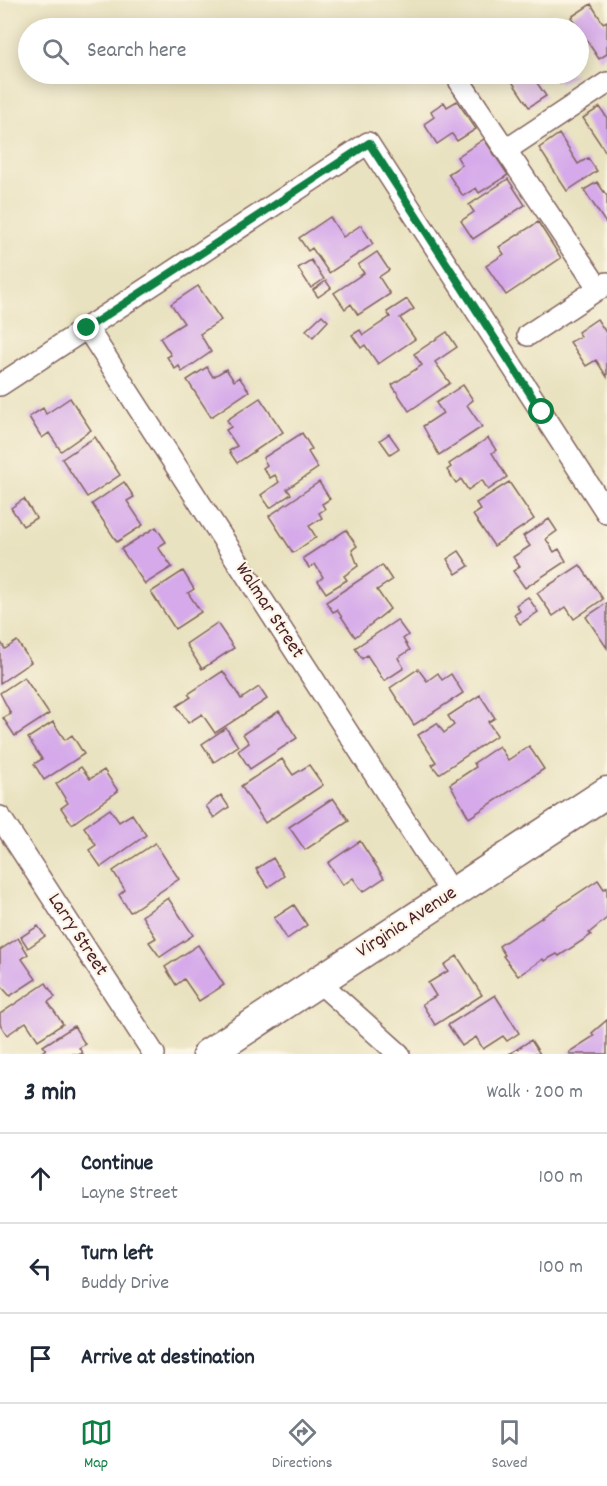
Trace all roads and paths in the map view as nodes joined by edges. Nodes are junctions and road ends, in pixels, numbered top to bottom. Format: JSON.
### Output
{"nodes":[{"id":1,"x":607,"y":83,"type":"edge"},
{"id":2,"x":461,"y":84,"type":"edge"},
{"id":3,"x":506,"y":150,"type":"junction"},
{"id":4,"x":603,"y":286,"type":"edge"},
{"id":5,"x":87,"y":328,"type":"junction"},
{"id":6,"x":528,"y":335,"type":"dead end"},
{"id":7,"x":0,"y":385,"type":"edge"},
{"id":8,"x":607,"y":513,"type":"edge"},
{"id":9,"x":607,"y":792,"type":"edge"},
{"id":10,"x":0,"y":817,"type":"edge"},
{"id":11,"x":452,"y":894,"type":"junction"},
{"id":12,"x":318,"y":981,"type":"junction"},
{"id":13,"x":154,"y":1054,"type":"edge"},
{"id":14,"x":208,"y":1054,"type":"edge"},
{"id":15,"x":399,"y":1054,"type":"edge"}],
"edges":[{"from":1,"to":3,"type":"street"},
{"from":2,"to":3,"type":"street"},
{"from":3,"to":4,"type":"street"},
{"from":4,"to":6,"type":"street"},
{"from":5,"to":7,"type":"street"},
{"from":5,"to":8,"type":"street"},
{"from":5,"to":11,"type":"street","name":"Walmar Street"},
{"from":9,"to":11,"type":"street","name":"Virginia Avenue"},
{"from":10,"to":13,"type":"street","name":"Larry Street"},
{"from":11,"to":12,"type":"street","name":"Virginia Avenue"},
{"from":12,"to":14,"type":"street","name":"Virginia Avenue"},
{"from":12,"to":15,"type":"street"}]}
